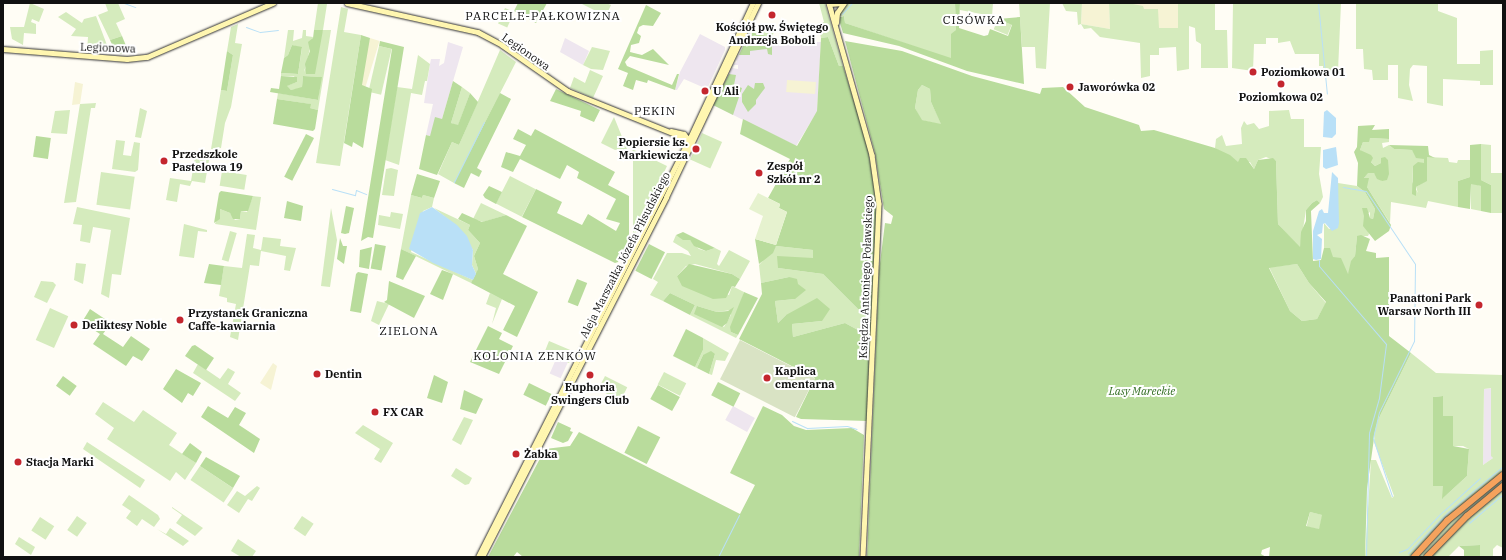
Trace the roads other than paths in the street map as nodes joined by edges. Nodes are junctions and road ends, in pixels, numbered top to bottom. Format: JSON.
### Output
{"nodes":[{"id":1,"x":273,"y":3,"type":"edge"},
{"id":2,"x":347,"y":3,"type":"edge"},
{"id":3,"x":753,"y":3,"type":"edge"},
{"id":4,"x":758,"y":3,"type":"edge"},
{"id":5,"x":829,"y":3,"type":"edge"},
{"id":6,"x":843,"y":3,"type":"edge"},
{"id":7,"x":836,"y":29,"type":"junction"},
{"id":8,"x":4,"y":49,"type":"edge"},
{"id":9,"x":691,"y":141,"type":"junction"},
{"id":10,"x":1503,"y":475,"type":"edge"},
{"id":11,"x":1502,"y":487,"type":"edge"},
{"id":12,"x":478,"y":557,"type":"edge"},
{"id":13,"x":482,"y":557,"type":"edge"},
{"id":14,"x":863,"y":557,"type":"edge"},
{"id":15,"x":1414,"y":557,"type":"edge"},
{"id":16,"x":1427,"y":557,"type":"edge"}],
"edges":[{"from":1,"to":8,"type":"main road","name":"Legionowa"},
{"from":2,"to":9,"type":"main road","name":"Legionowa"},
{"from":3,"to":9,"type":"main road","name":"Aleja Marszałka Józefa Piłsudskiego"},
{"from":4,"to":9,"type":"main road","name":"Aleja Marszałka Józefa Piłsudskiego"},
{"from":5,"to":6,"type":"main road"},
{"from":5,"to":7,"type":"main road","name":"Księdza Antoniego Poławskiego"},
{"from":6,"to":7,"type":"main road"},
{"from":7,"to":14,"type":"main road","name":"Księdza Antoniego Poławskiego"},
{"from":9,"to":12,"type":"main road","name":"Aleja Marszałka Józefa Piłsudskiego"},
{"from":9,"to":13,"type":"main road","name":"Aleja Marszałka Józefa Piłsudskiego"},
{"from":10,"to":15,"type":"highway"},
{"from":11,"to":16,"type":"highway"}]}
